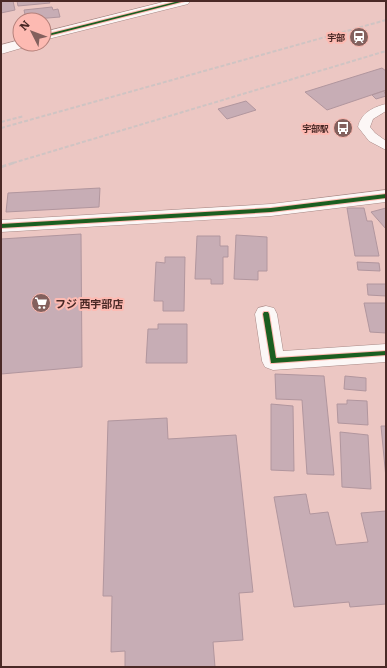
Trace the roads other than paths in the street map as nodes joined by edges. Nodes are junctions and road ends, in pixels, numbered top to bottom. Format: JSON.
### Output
{"nodes":[{"id":1,"x":183,"y":1,"type":"edge"},
{"id":2,"x":52,"y":34,"type":"edge"},
{"id":3,"x":12,"y":47,"type":"edge"},
{"id":4,"x":1,"y":50,"type":"edge"},
{"id":5,"x":386,"y":108,"type":"edge"},
{"id":6,"x":386,"y":114,"type":"edge"},
{"id":7,"x":386,"y":146,"type":"edge"},
{"id":8,"x":386,"y":196,"type":"edge"},
{"id":9,"x":1,"y":226,"type":"edge"},
{"id":10,"x":266,"y":314,"type":"dead end"},
{"id":11,"x":386,"y":353,"type":"edge"}],
"edges":[{"from":1,"to":2,"type":"street"},
{"from":3,"to":4,"type":"street"},
{"from":5,"to":6,"type":"lane"},
{"from":5,"to":7,"type":"lane"},
{"from":8,"to":9,"type":"street"},
{"from":10,"to":11,"type":"street"}]}
